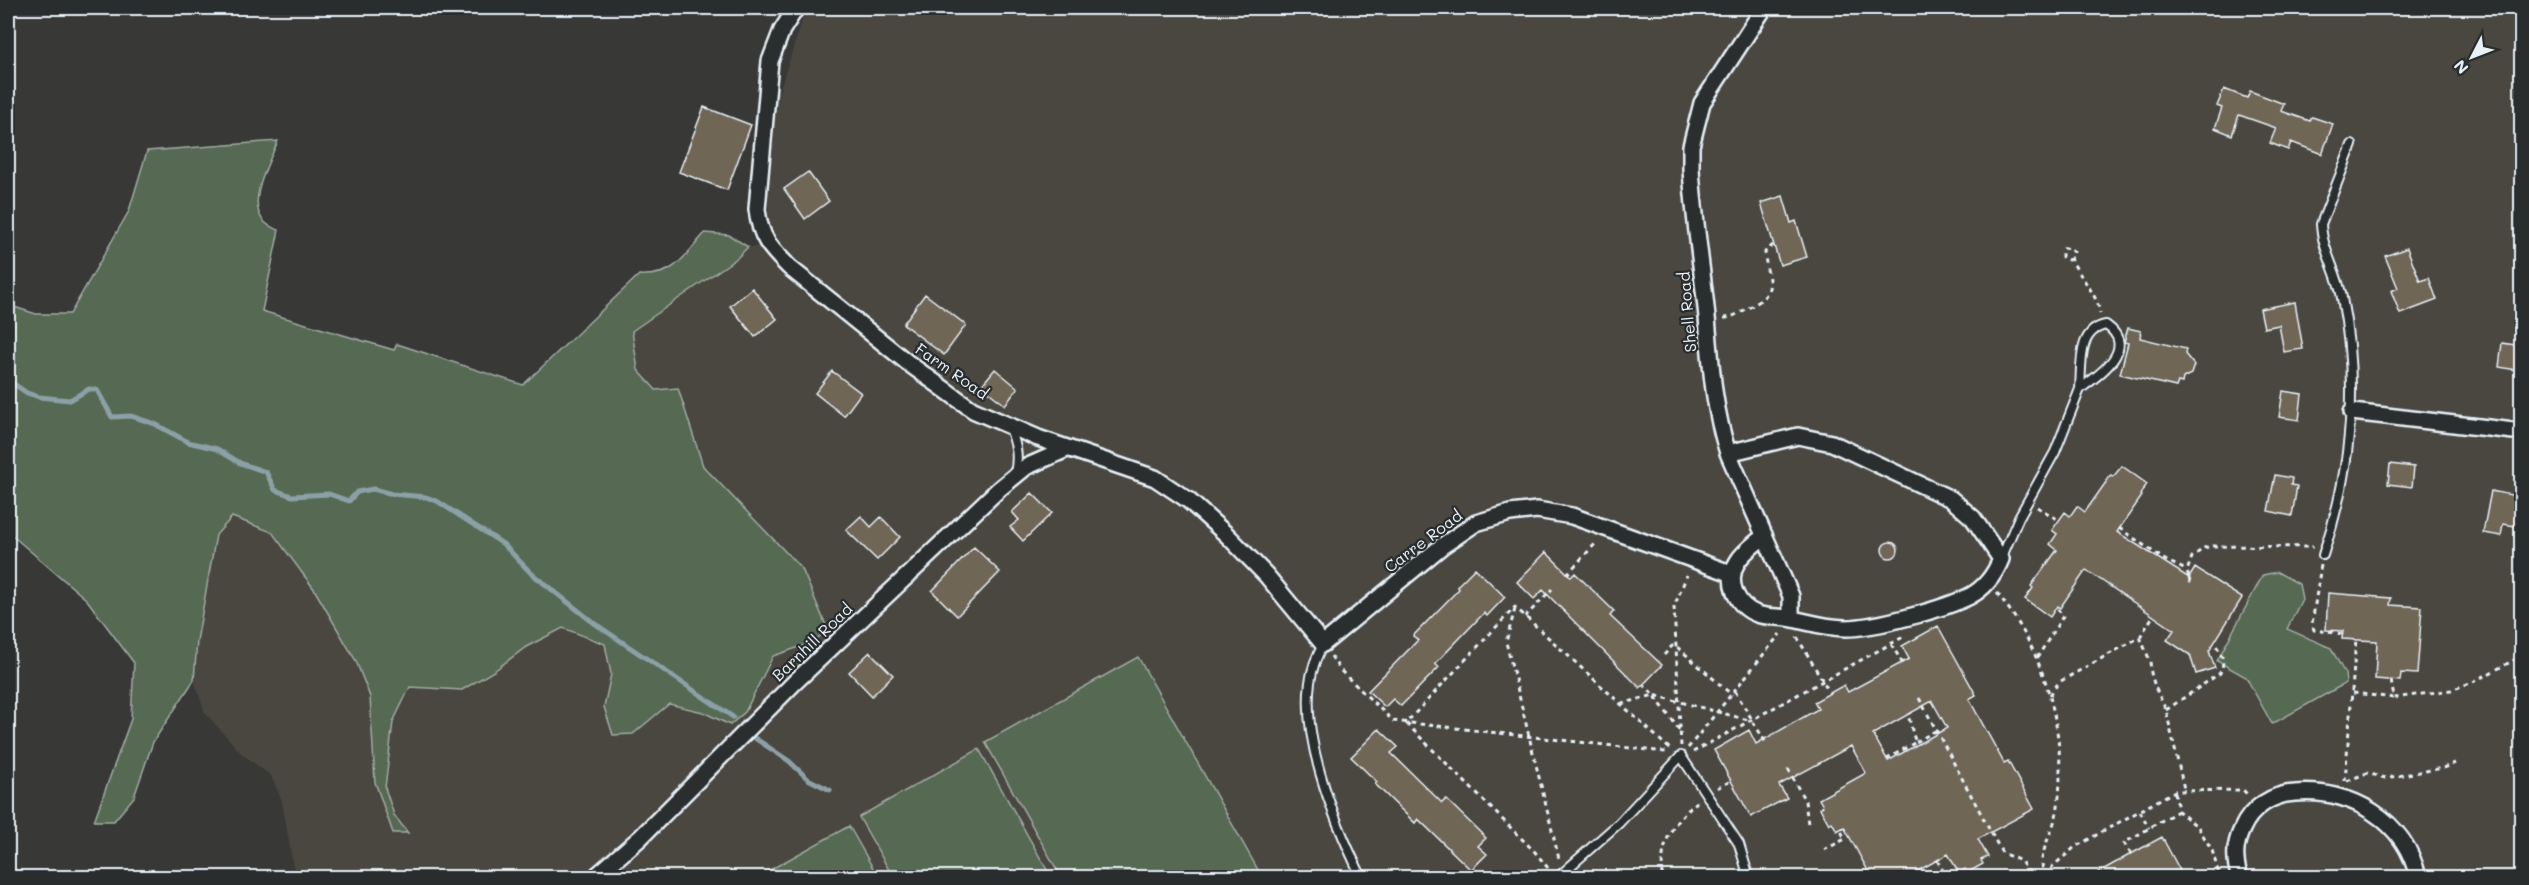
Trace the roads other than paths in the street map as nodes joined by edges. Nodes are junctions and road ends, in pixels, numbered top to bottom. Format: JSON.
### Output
{"nodes":[{"id":1,"x":796,"y":8,"type":"edge"},
{"id":2,"x":1764,"y":8,"type":"edge"},
{"id":3,"x":2352,"y":146,"type":"dead end"},
{"id":4,"x":2080,"y":389,"type":"junction"},
{"id":5,"x":2352,"y":412,"type":"junction"},
{"id":6,"x":1010,"y":428,"type":"junction"},
{"id":7,"x":2522,"y":432,"type":"edge"},
{"id":8,"x":1067,"y":449,"type":"junction"},
{"id":9,"x":1728,"y":453,"type":"junction"},
{"id":10,"x":1014,"y":476,"type":"junction"},
{"id":11,"x":1764,"y":536,"type":"junction"},
{"id":12,"x":2325,"y":551,"type":"road end"},
{"id":13,"x":2001,"y":558,"type":"junction"},
{"id":14,"x":1733,"y":574,"type":"junction"},
{"id":15,"x":1791,"y":618,"type":"junction"},
{"id":16,"x":1323,"y":644,"type":"junction"},
{"id":17,"x":594,"y":878,"type":"edge"},
{"id":18,"x":1362,"y":878,"type":"edge"},
{"id":19,"x":1557,"y":878,"type":"edge"},
{"id":20,"x":1749,"y":878,"type":"edge"},
{"id":21,"x":2240,"y":878,"type":"edge"},
{"id":22,"x":2418,"y":878,"type":"edge"}],
"edges":[{"from":1,"to":6,"type":"street","name":"Farm Road"},
{"from":2,"to":9,"type":"street","name":"Shell Road"},
{"from":3,"to":5,"type":"lane"},
{"from":4,"to":4,"type":"lane"},
{"from":4,"to":13,"type":"lane"},
{"from":5,"to":7,"type":"street"},
{"from":5,"to":12,"type":"lane"},
{"from":6,"to":8,"type":"street","name":"Farm Road"},
{"from":6,"to":10,"type":"lane"},
{"from":8,"to":10,"type":"street","name":"Barnhill Road"},
{"from":8,"to":16,"type":"street","name":"Farm Road"},
{"from":9,"to":11,"type":"street","name":"Shell Road"},
{"from":9,"to":13,"type":"street"},
{"from":10,"to":17,"type":"street","name":"Barnhill Road"},
{"from":11,"to":14,"type":"street"},
{"from":11,"to":15,"type":"street","name":"Shell Road"},
{"from":13,"to":15,"type":"street"},
{"from":14,"to":15,"type":"street"},
{"from":14,"to":16,"type":"street","name":"Carre Road"},
{"from":16,"to":18,"type":"lane"},
{"from":19,"to":20,"type":"lane"},
{"from":21,"to":22,"type":"street"}]}
